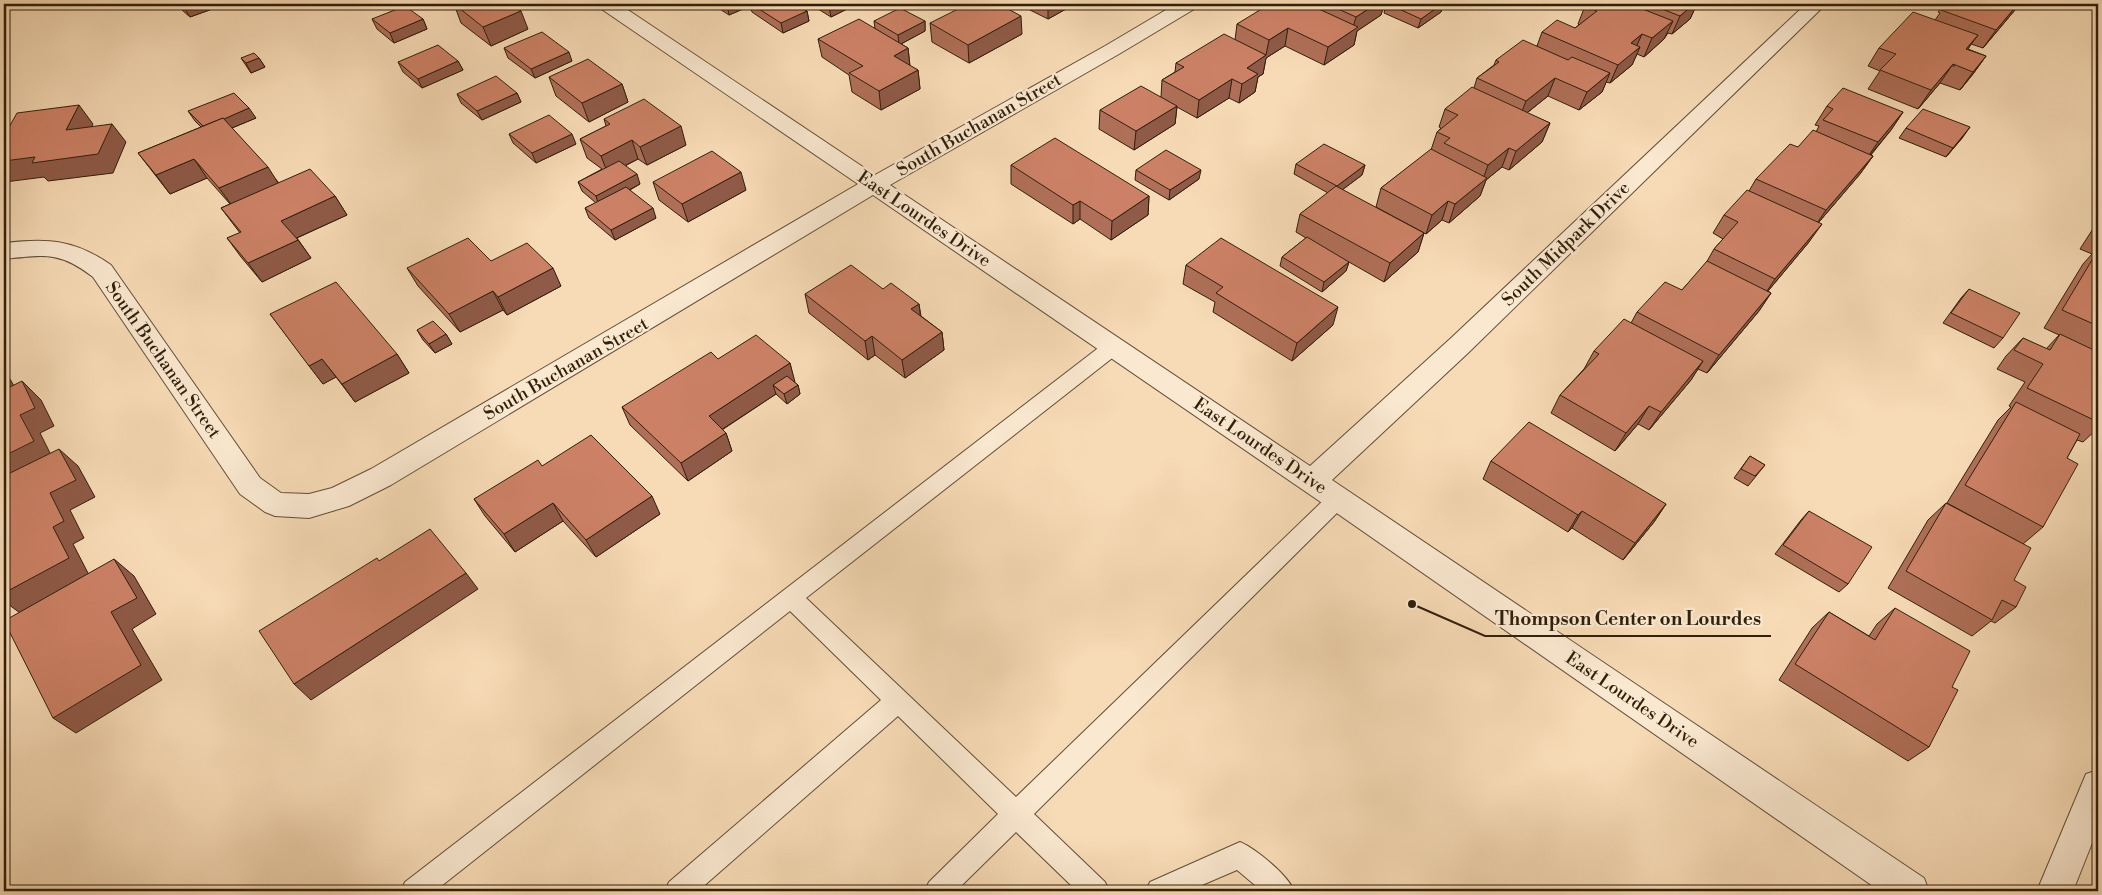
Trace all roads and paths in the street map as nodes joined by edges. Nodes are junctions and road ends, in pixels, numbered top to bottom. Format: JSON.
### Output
{"nodes":[{"id":1,"x":607,"y":4,"type":"edge"},
{"id":2,"x":1189,"y":4,"type":"edge"},
{"id":3,"x":1817,"y":4,"type":"edge"},
{"id":4,"x":873,"y":185,"type":"junction"},
{"id":5,"x":4,"y":251,"type":"edge"},
{"id":6,"x":1113,"y":347,"type":"junction"},
{"id":7,"x":1312,"y":481,"type":"junction"},
{"id":8,"x":1338,"y":499,"type":"junction"},
{"id":9,"x":792,"y":599,"type":"junction"},
{"id":10,"x":898,"y":701,"type":"junction"},
{"id":11,"x":2098,"y":786,"type":"edge"},
{"id":12,"x":1017,"y":815,"type":"junction"},
{"id":13,"x":414,"y":891,"type":"edge"},
{"id":14,"x":678,"y":891,"type":"edge"},
{"id":15,"x":938,"y":891,"type":"edge"},
{"id":16,"x":1096,"y":891,"type":"edge"},
{"id":17,"x":1159,"y":891,"type":"edge"},
{"id":18,"x":1281,"y":891,"type":"edge"},
{"id":19,"x":1911,"y":891,"type":"edge"},
{"id":20,"x":2055,"y":891,"type":"edge"}],
"edges":[{"from":1,"to":4,"type":"street","name":"East Lourdes Drive"},
{"from":2,"to":4,"type":"street","name":"South Buchanan Street"},
{"from":3,"to":7,"type":"street","name":"South Midpark Drive"},
{"from":4,"to":5,"type":"street","name":"South Buchanan Street"},
{"from":4,"to":6,"type":"street","name":"East Lourdes Drive"},
{"from":6,"to":7,"type":"street","name":"East Lourdes Drive"},
{"from":6,"to":9,"type":"lane"},
{"from":7,"to":8,"type":"street","name":"East Lourdes Drive"},
{"from":8,"to":12,"type":"lane"},
{"from":8,"to":19,"type":"street","name":"East Lourdes Drive"},
{"from":9,"to":10,"type":"lane"},
{"from":9,"to":13,"type":"lane"},
{"from":10,"to":12,"type":"lane"},
{"from":10,"to":14,"type":"lane"},
{"from":11,"to":20,"type":"street"},
{"from":12,"to":15,"type":"lane"},
{"from":12,"to":16,"type":"lane"},
{"from":17,"to":18,"type":"lane"}]}
